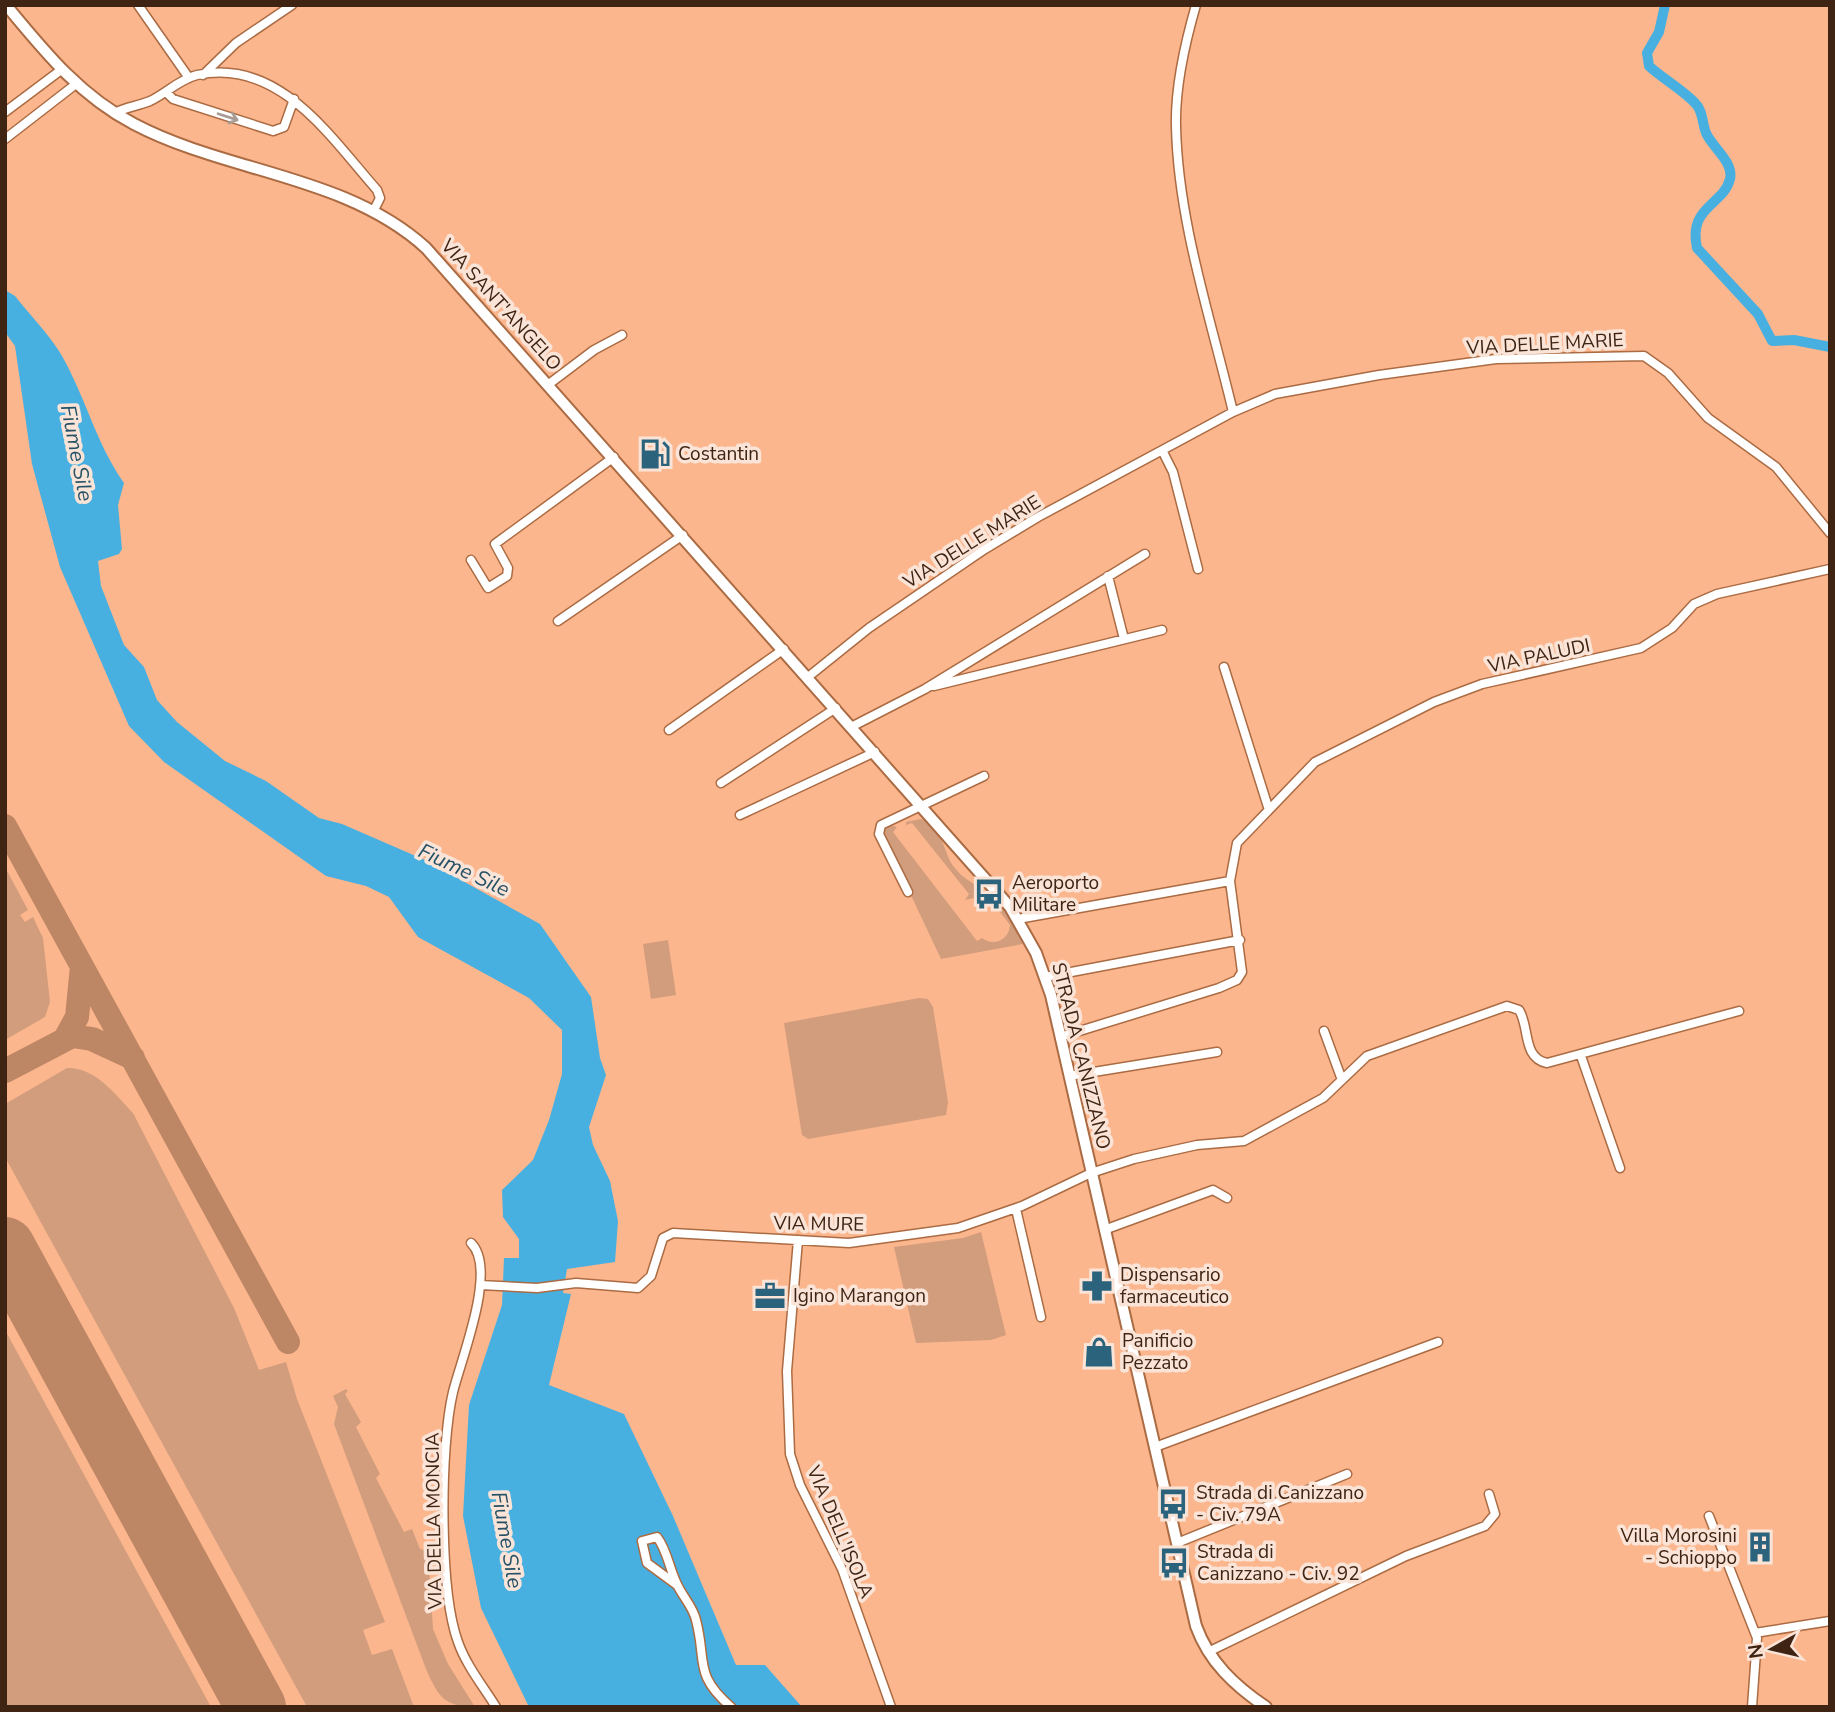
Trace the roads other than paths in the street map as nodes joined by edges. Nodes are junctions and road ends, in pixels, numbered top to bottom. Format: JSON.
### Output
{"nodes":[{"id":1,"x":6,"y":5,"type":"edge"},
{"id":2,"x":138,"y":5,"type":"edge"},
{"id":3,"x":292,"y":5,"type":"edge"},
{"id":4,"x":1196,"y":5,"type":"edge"},
{"id":5,"x":61,"y":71,"type":"junction"},
{"id":6,"x":203,"y":75,"type":"junction"},
{"id":7,"x":189,"y":78,"type":"junction"},
{"id":8,"x":76,"y":85,"type":"junction"},
{"id":9,"x":166,"y":92,"type":"junction"},
{"id":10,"x":294,"y":99,"type":"junction"},
{"id":11,"x":5,"y":112,"type":"edge"},
{"id":12,"x":114,"y":113,"type":"junction"},
{"id":13,"x":5,"y":139,"type":"edge"},
{"id":14,"x":374,"y":210,"type":"junction"},
{"id":15,"x":622,"y":335,"type":"dead end"},
{"id":16,"x":549,"y":384,"type":"junction"},
{"id":17,"x":1233,"y":412,"type":"junction"},
{"id":18,"x":1163,"y":452,"type":"junction"},
{"id":19,"x":614,"y":457,"type":"junction"},
{"id":20,"x":1830,"y":533,"type":"edge"},
{"id":21,"x":683,"y":535,"type":"junction"},
{"id":22,"x":1145,"y":554,"type":"dead end"},
{"id":23,"x":471,"y":560,"type":"dead end"},
{"id":24,"x":1198,"y":569,"type":"dead end"},
{"id":25,"x":1830,"y":569,"type":"edge"},
{"id":26,"x":1108,"y":576,"type":"junction"},
{"id":27,"x":558,"y":621,"type":"dead end"},
{"id":28,"x":1163,"y":630,"type":"dead end"},
{"id":29,"x":1124,"y":639,"type":"junction"},
{"id":30,"x":784,"y":649,"type":"junction"},
{"id":31,"x":1224,"y":667,"type":"dead end"},
{"id":32,"x":808,"y":677,"type":"junction"},
{"id":33,"x":925,"y":689,"type":"junction"},
{"id":34,"x":836,"y":708,"type":"junction"},
{"id":35,"x":853,"y":726,"type":"junction"},
{"id":36,"x":669,"y":730,"type":"dead end"},
{"id":37,"x":875,"y":752,"type":"junction"},
{"id":38,"x":984,"y":776,"type":"dead end"},
{"id":39,"x":721,"y":783,"type":"dead end"},
{"id":40,"x":921,"y":804,"type":"junction"},
{"id":41,"x":1269,"y":807,"type":"junction"},
{"id":42,"x":740,"y":815,"type":"dead end"},
{"id":43,"x":1230,"y":881,"type":"junction"},
{"id":44,"x":908,"y":892,"type":"dead end"},
{"id":45,"x":1018,"y":919,"type":"junction"},
{"id":46,"x":1240,"y":940,"type":"junction"},
{"id":47,"x":1045,"y":977,"type":"junction"},
{"id":48,"x":1739,"y":1011,"type":"dead end"},
{"id":49,"x":1324,"y":1031,"type":"dead end"},
{"id":50,"x":1060,"y":1037,"type":"junction"},
{"id":51,"x":1217,"y":1052,"type":"dead end"},
{"id":52,"x":1581,"y":1056,"type":"junction"},
{"id":53,"x":1069,"y":1076,"type":"junction"},
{"id":54,"x":1342,"y":1080,"type":"junction"},
{"id":55,"x":1620,"y":1168,"type":"dead end"},
{"id":56,"x":1091,"y":1173,"type":"junction"},
{"id":57,"x":1227,"y":1198,"type":"dead end"},
{"id":58,"x":1016,"y":1209,"type":"junction"},
{"id":59,"x":1104,"y":1230,"type":"junction"},
{"id":60,"x":798,"y":1240,"type":"junction"},
{"id":61,"x":471,"y":1243,"type":"dead end"},
{"id":62,"x":480,"y":1285,"type":"junction"},
{"id":63,"x":1041,"y":1317,"type":"dead end"},
{"id":64,"x":1438,"y":1342,"type":"dead end"},
{"id":65,"x":1156,"y":1447,"type":"junction"},
{"id":66,"x":1347,"y":1474,"type":"dead end"},
{"id":67,"x":1489,"y":1494,"type":"dead end"},
{"id":68,"x":1709,"y":1516,"type":"dead end"},
{"id":69,"x":1177,"y":1543,"type":"junction"},
{"id":70,"x":677,"y":1585,"type":"junction"},
{"id":71,"x":1830,"y":1621,"type":"edge"},
{"id":72,"x":1755,"y":1633,"type":"junction"},
{"id":73,"x":1208,"y":1652,"type":"junction"},
{"id":74,"x":496,"y":1707,"type":"edge"},
{"id":75,"x":731,"y":1707,"type":"edge"},
{"id":76,"x":891,"y":1707,"type":"edge"},
{"id":77,"x":1266,"y":1707,"type":"edge"},
{"id":78,"x":1752,"y":1707,"type":"edge"}],
"edges":[{"from":1,"to":5,"type":"street","name":"VIA SANT'ANGELO"},
{"from":2,"to":7,"type":"street"},
{"from":3,"to":6,"type":"street"},
{"from":4,"to":17,"type":"street"},
{"from":5,"to":8,"type":"street","name":"VIA SANT'ANGELO"},
{"from":5,"to":11,"type":"street"},
{"from":6,"to":7,"type":"street"},
{"from":6,"to":10,"type":"street"},
{"from":7,"to":9,"type":"street"},
{"from":8,"to":12,"type":"street","name":"VIA SANT'ANGELO"},
{"from":8,"to":13,"type":"street"},
{"from":9,"to":10,"type":"street","one_way":true},
{"from":9,"to":12,"type":"street"},
{"from":10,"to":14,"type":"street"},
{"from":12,"to":14,"type":"street","name":"VIA SANT'ANGELO"},
{"from":14,"to":16,"type":"street","name":"VIA SANT'ANGELO"},
{"from":15,"to":16,"type":"street"},
{"from":16,"to":19,"type":"street","name":"VIA SANT'ANGELO"},
{"from":17,"to":18,"type":"street","name":"VIA DELLE MARIE"},
{"from":17,"to":20,"type":"street","name":"VIA DELLE MARIE"},
{"from":18,"to":24,"type":"street"},
{"from":18,"to":32,"type":"street","name":"VIA DELLE MARIE"},
{"from":19,"to":21,"type":"street","name":"VIA SANT'ANGELO"},
{"from":19,"to":23,"type":"street"},
{"from":21,"to":27,"type":"street"},
{"from":21,"to":30,"type":"street","name":"VIA SANT'ANGELO"},
{"from":22,"to":26,"type":"street"},
{"from":25,"to":41,"type":"street","name":"VIA PALUDI"},
{"from":26,"to":29,"type":"street"},
{"from":26,"to":33,"type":"street"},
{"from":28,"to":29,"type":"street"},
{"from":29,"to":33,"type":"street"},
{"from":30,"to":32,"type":"street","name":"VIA SANT'ANGELO"},
{"from":30,"to":36,"type":"street"},
{"from":31,"to":41,"type":"street"},
{"from":32,"to":34,"type":"street","name":"STRADA CANIZZANO"},
{"from":33,"to":35,"type":"street"},
{"from":34,"to":35,"type":"street","name":"STRADA CANIZZANO"},
{"from":34,"to":39,"type":"street"},
{"from":35,"to":37,"type":"street","name":"STRADA CANIZZANO"},
{"from":37,"to":40,"type":"street","name":"STRADA CANIZZANO"},
{"from":37,"to":42,"type":"street"},
{"from":38,"to":40,"type":"street"},
{"from":40,"to":44,"type":"street"},
{"from":40,"to":45,"type":"street","name":"STRADA CANIZZANO"},
{"from":41,"to":43,"type":"street","name":"VIA PALUDI"},
{"from":43,"to":45,"type":"street"},
{"from":43,"to":46,"type":"street","name":"VIA PALUDI"},
{"from":45,"to":47,"type":"street","name":"STRADA CANIZZANO"},
{"from":46,"to":47,"type":"street"},
{"from":46,"to":50,"type":"street","name":"VIA PALUDI"},
{"from":47,"to":50,"type":"street","name":"STRADA CANIZZANO"},
{"from":48,"to":52,"type":"street"},
{"from":49,"to":54,"type":"street"},
{"from":50,"to":53,"type":"street","name":"STRADA CANIZZANO"},
{"from":51,"to":53,"type":"street"},
{"from":52,"to":54,"type":"street","name":"VIA MURE"},
{"from":52,"to":55,"type":"street"},
{"from":53,"to":56,"type":"street","name":"STRADA CANIZZANO"},
{"from":54,"to":56,"type":"street","name":"VIA MURE"},
{"from":56,"to":58,"type":"street","name":"VIA MURE"},
{"from":56,"to":59,"type":"street","name":"STRADA CANIZZANO"},
{"from":57,"to":59,"type":"street"},
{"from":58,"to":60,"type":"street","name":"VIA MURE"},
{"from":58,"to":63,"type":"street"},
{"from":59,"to":65,"type":"street","name":"STRADA CANIZZANO"},
{"from":60,"to":62,"type":"street","name":"VIA MURE"},
{"from":60,"to":76,"type":"street","name":"VIA DELL'ISOLA"},
{"from":61,"to":62,"type":"street","name":"VIA DELLA MONCIA"},
{"from":62,"to":74,"type":"street","name":"VIA DELLA MONCIA"},
{"from":64,"to":65,"type":"street"},
{"from":65,"to":69,"type":"street","name":"STRADA CANIZZANO"},
{"from":66,"to":69,"type":"street"},
{"from":67,"to":73,"type":"street"},
{"from":68,"to":72,"type":"street"},
{"from":69,"to":73,"type":"street","name":"STRADA CANIZZANO"},
{"from":70,"to":70,"type":"street"},
{"from":70,"to":75,"type":"street"},
{"from":71,"to":72,"type":"street"},
{"from":72,"to":78,"type":"street"},
{"from":73,"to":77,"type":"street","name":"STRADA CANIZZANO"}]}
